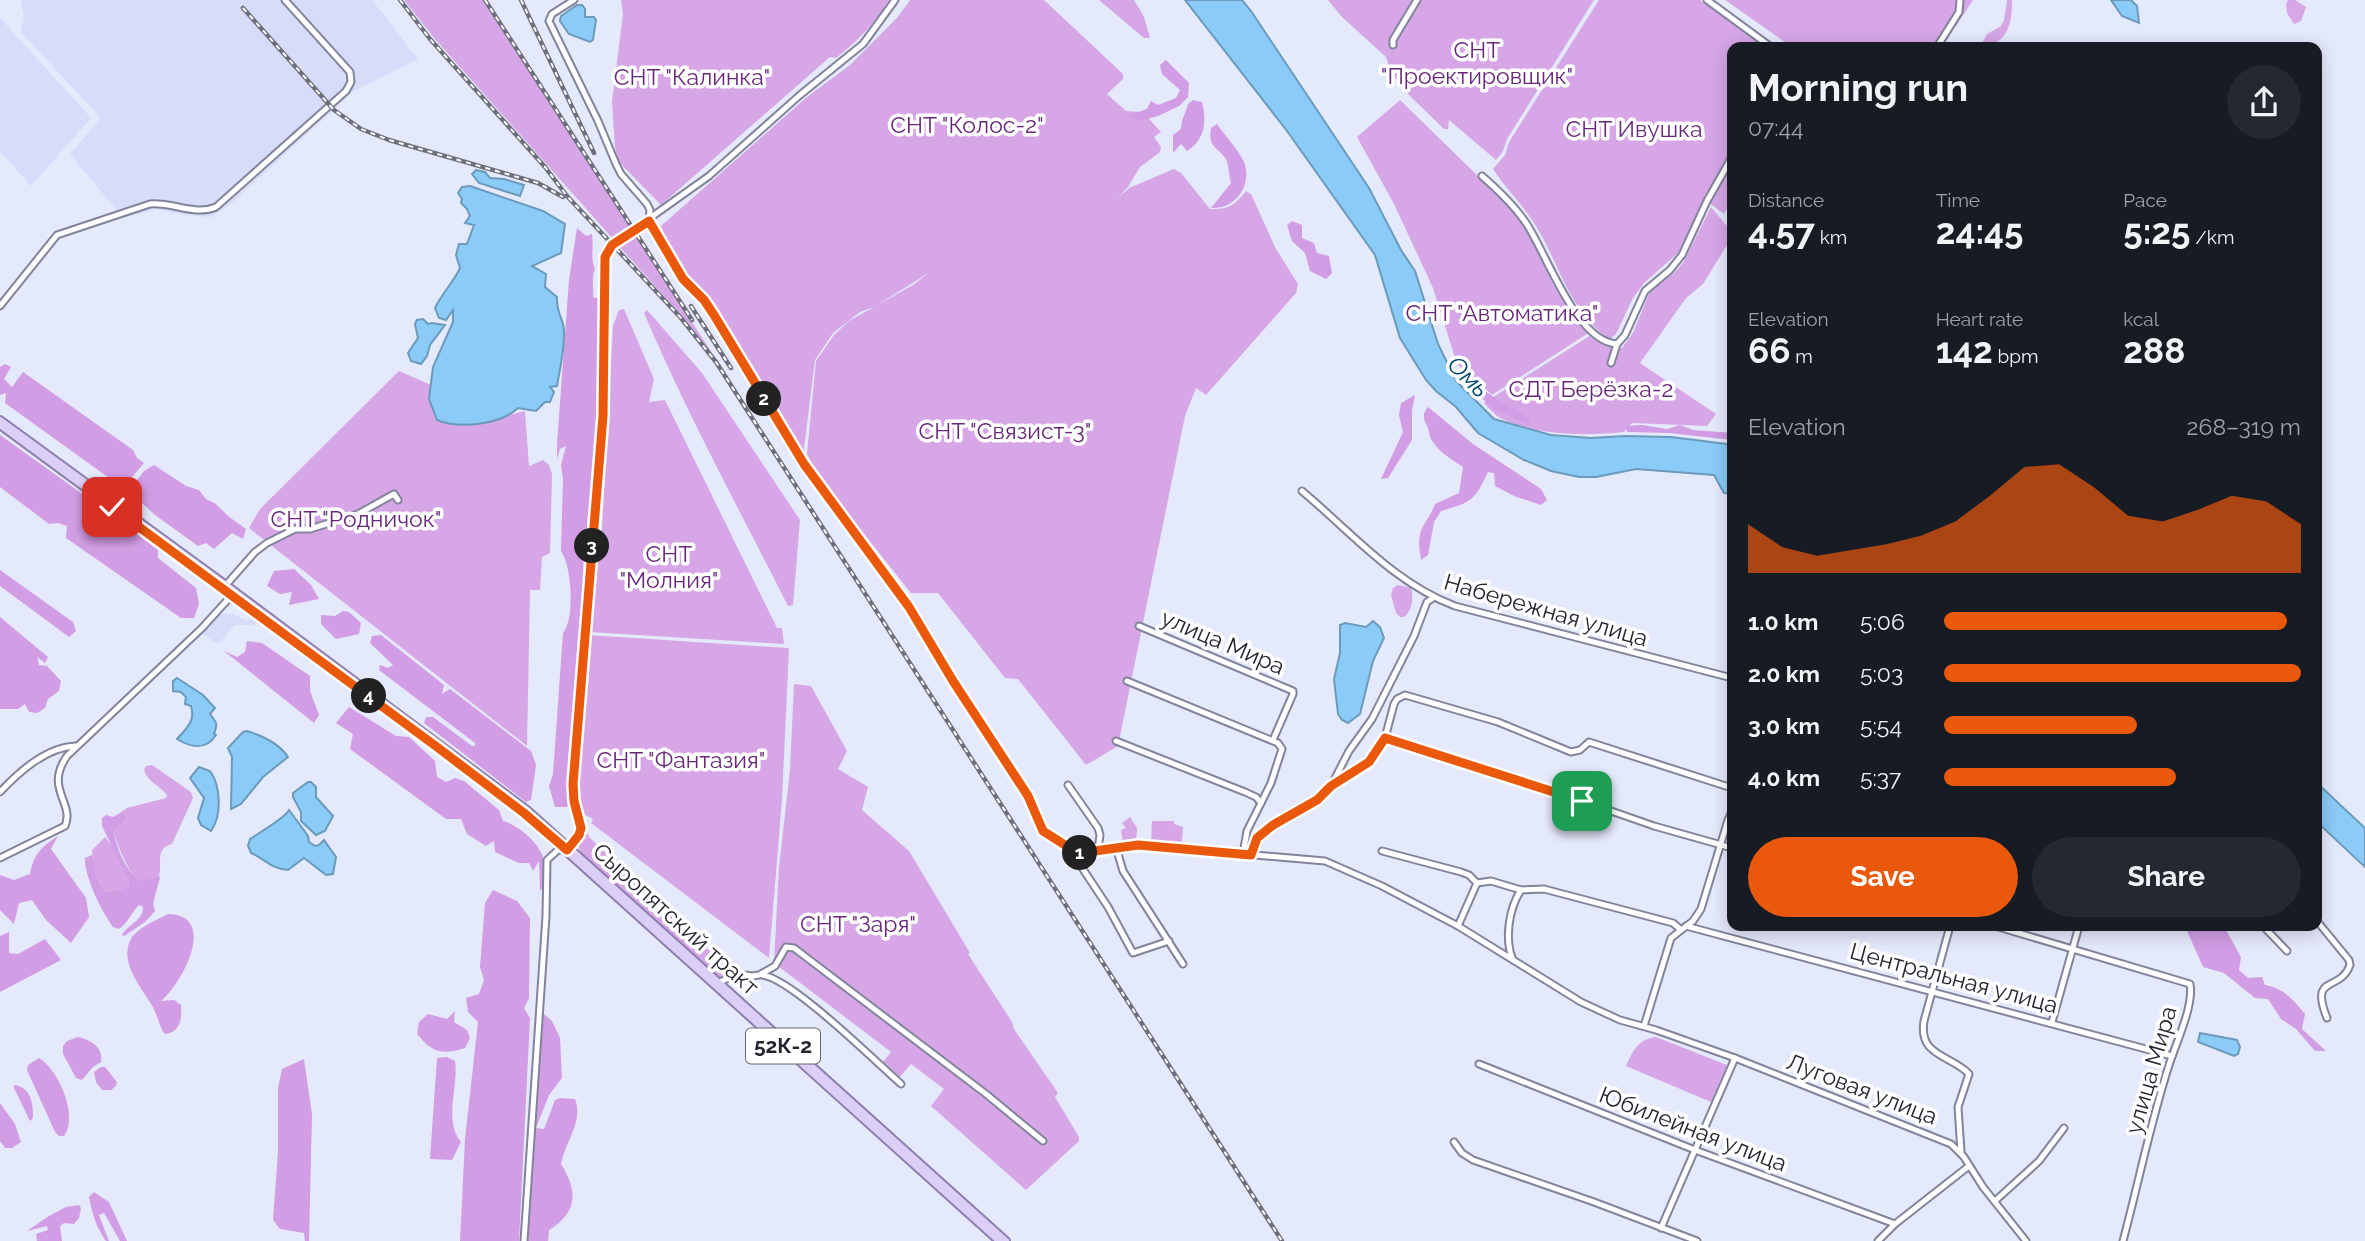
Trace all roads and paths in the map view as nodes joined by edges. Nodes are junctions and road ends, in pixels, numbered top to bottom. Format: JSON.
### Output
{"nodes":[{"id":1,"x":285,"y":0,"type":"edge"},
{"id":2,"x":574,"y":0,"type":"edge"},
{"id":3,"x":895,"y":0,"type":"edge"},
{"id":4,"x":1417,"y":0,"type":"edge"},
{"id":5,"x":1707,"y":0,"type":"edge"},
{"id":6,"x":1960,"y":0,"type":"edge"},
{"id":7,"x":1764,"y":42,"type":"edge"},
{"id":8,"x":1940,"y":42,"type":"edge"},
{"id":9,"x":1393,"y":46,"type":"dead end"},
{"id":10,"x":1727,"y":166,"type":"edge"},
{"id":11,"x":1482,"y":176,"type":"dead end"},
{"id":12,"x":649,"y":221,"type":"junction"},
{"id":13,"x":0,"y":306,"type":"edge"},
{"id":14,"x":1617,"y":344,"type":"junction"},
{"id":15,"x":1611,"y":363,"type":"dead end"},
{"id":16,"x":0,"y":420,"type":"edge"},
{"id":17,"x":0,"y":425,"type":"edge"},
{"id":18,"x":1302,"y":491,"type":"dead end"},
{"id":19,"x":398,"y":500,"type":"dead end"},
{"id":20,"x":226,"y":585,"type":"junction"},
{"id":21,"x":232,"y":595,"type":"junction"},
{"id":22,"x":1433,"y":598,"type":"junction"},
{"id":23,"x":1139,"y":626,"type":"dead end"},
{"id":24,"x":1727,"y":677,"type":"edge"},
{"id":25,"x":1127,"y":681,"type":"dead end"},
{"id":26,"x":1385,"y":738,"type":"junction"},
{"id":27,"x":1273,"y":740,"type":"junction"},
{"id":28,"x":1116,"y":741,"type":"dead end"},
{"id":29,"x":76,"y":746,"type":"junction"},
{"id":30,"x":1068,"y":785,"type":"dead end"},
{"id":31,"x":1331,"y":786,"type":"junction"},
{"id":32,"x":1727,"y":786,"type":"edge"},
{"id":33,"x":0,"y":792,"type":"edge"},
{"id":34,"x":1261,"y":803,"type":"junction"},
{"id":35,"x":1727,"y":826,"type":"edge"},
{"id":36,"x":1720,"y":846,"type":"junction"},
{"id":37,"x":1116,"y":847,"type":"junction"},
{"id":38,"x":1727,"y":847,"type":"edge"},
{"id":39,"x":569,"y":848,"type":"junction"},
{"id":40,"x":1098,"y":850,"type":"junction"},
{"id":41,"x":1382,"y":851,"type":"dead end"},
{"id":42,"x":1073,"y":854,"type":"junction"},
{"id":43,"x":1243,"y":854,"type":"junction"},
{"id":44,"x":1251,"y":855,"type":"junction"},
{"id":45,"x":0,"y":858,"type":"edge"},
{"id":46,"x":1477,"y":883,"type":"junction"},
{"id":47,"x":1521,"y":890,"type":"junction"},
{"id":48,"x":1458,"y":926,"type":"junction"},
{"id":49,"x":1683,"y":927,"type":"junction"},
{"id":50,"x":2322,"y":927,"type":"edge"},
{"id":51,"x":1949,"y":931,"type":"edge"},
{"id":52,"x":2013,"y":931,"type":"edge"},
{"id":53,"x":2078,"y":931,"type":"edge"},
{"id":54,"x":2268,"y":931,"type":"edge"},
{"id":55,"x":1169,"y":941,"type":"junction"},
{"id":56,"x":2073,"y":948,"type":"junction"},
{"id":57,"x":2287,"y":951,"type":"dead end"},
{"id":58,"x":1515,"y":963,"type":"junction"},
{"id":59,"x":1183,"y":964,"type":"dead end"},
{"id":60,"x":759,"y":975,"type":"junction"},
{"id":61,"x":720,"y":982,"type":"junction"},
{"id":62,"x":1933,"y":991,"type":"junction"},
{"id":63,"x":2327,"y":1018,"type":"dead end"},
{"id":64,"x":2052,"y":1022,"type":"junction"},
{"id":65,"x":1644,"y":1026,"type":"junction"},
{"id":66,"x":2172,"y":1056,"type":"junction"},
{"id":67,"x":1735,"y":1058,"type":"junction"},
{"id":68,"x":1479,"y":1064,"type":"dead end"},
{"id":69,"x":901,"y":1084,"type":"dead end"},
{"id":70,"x":2064,"y":1128,"type":"dead end"},
{"id":71,"x":1043,"y":1141,"type":"dead end"},
{"id":72,"x":1454,"y":1142,"type":"dead end"},
{"id":73,"x":1695,"y":1150,"type":"junction"},
{"id":74,"x":1961,"y":1153,"type":"junction"},
{"id":75,"x":1969,"y":1166,"type":"junction"},
{"id":76,"x":1995,"y":1201,"type":"junction"},
{"id":77,"x":1895,"y":1224,"type":"junction"},
{"id":78,"x":1661,"y":1228,"type":"junction"},
{"id":79,"x":524,"y":1241,"type":"edge"},
{"id":80,"x":999,"y":1241,"type":"edge"},
{"id":81,"x":1006,"y":1241,"type":"edge"},
{"id":82,"x":1697,"y":1241,"type":"edge"},
{"id":83,"x":1878,"y":1241,"type":"edge"},
{"id":84,"x":2026,"y":1241,"type":"edge"},
{"id":85,"x":2123,"y":1241,"type":"edge"}],
"edges":[{"from":1,"to":13,"type":"street"},
{"from":2,"to":12,"type":"street"},
{"from":3,"to":12,"type":"street"},
{"from":4,"to":9,"type":"street"},
{"from":5,"to":7,"type":"street"},
{"from":6,"to":8,"type":"street"},
{"from":10,"to":14,"type":"street"},
{"from":11,"to":14,"type":"street"},
{"from":12,"to":39,"type":"street"},
{"from":12,"to":42,"type":"street"},
{"from":14,"to":15,"type":"street"},
{"from":16,"to":20,"type":"main road","name":"Сыропятский тракт","number":"52К-2"},
{"from":17,"to":21,"type":"main road","name":"Сыропятский тракт","number":"52К-2"},
{"from":18,"to":22,"type":"street","name":"Набережная улица"},
{"from":19,"to":20,"type":"street"},
{"from":20,"to":39,"type":"main road","name":"Сыропятский тракт","number":"52К-2"},
{"from":21,"to":29,"type":"street"},
{"from":21,"to":39,"type":"main road","name":"Сыропятский тракт","number":"52К-2"},
{"from":22,"to":24,"type":"street","name":"Набережная улица"},
{"from":22,"to":31,"type":"street"},
{"from":23,"to":27,"type":"street","name":"улица Мира"},
{"from":25,"to":27,"type":"street"},
{"from":26,"to":31,"type":"street"},
{"from":26,"to":32,"type":"street"},
{"from":26,"to":36,"type":"street"},
{"from":27,"to":34,"type":"street"},
{"from":28,"to":34,"type":"street"},
{"from":29,"to":33,"type":"street"},
{"from":29,"to":45,"type":"street"},
{"from":30,"to":40,"type":"street"},
{"from":31,"to":44,"type":"street"},
{"from":34,"to":43,"type":"street"},
{"from":35,"to":36,"type":"street"},
{"from":36,"to":38,"type":"street"},
{"from":36,"to":49,"type":"street"},
{"from":37,"to":40,"type":"street"},
{"from":37,"to":43,"type":"street"},
{"from":37,"to":55,"type":"street"},
{"from":39,"to":61,"type":"main road","name":"Сыропятский тракт","number":"52К-2"},
{"from":39,"to":79,"type":"street"},
{"from":39,"to":80,"type":"main road","name":"Сыропятский тракт","number":"52К-2"},
{"from":40,"to":42,"type":"street"},
{"from":41,"to":46,"type":"street","name":"Центральная улица"},
{"from":42,"to":55,"type":"street"},
{"from":43,"to":44,"type":"street"},
{"from":44,"to":48,"type":"street","name":"Луговая улица"},
{"from":46,"to":47,"type":"street","name":"Центральная улица"},
{"from":46,"to":48,"type":"street"},
{"from":47,"to":49,"type":"street","name":"Центральная улица"},
{"from":47,"to":58,"type":"street"},
{"from":48,"to":58,"type":"street","name":"Луговая улица"},
{"from":49,"to":62,"type":"street","name":"Центральная улица"},
{"from":49,"to":65,"type":"street"},
{"from":50,"to":63,"type":"street"},
{"from":51,"to":62,"type":"street"},
{"from":52,"to":56,"type":"street","name":"улица Мира"},
{"from":53,"to":56,"type":"street"},
{"from":54,"to":57,"type":"street"},
{"from":55,"to":59,"type":"street"},
{"from":56,"to":64,"type":"street"},
{"from":56,"to":66,"type":"street","name":"улица Мира"},
{"from":58,"to":65,"type":"street","name":"Луговая улица"},
{"from":60,"to":61,"type":"street"},
{"from":60,"to":69,"type":"street"},
{"from":60,"to":71,"type":"street"},
{"from":61,"to":81,"type":"main road","name":"Сыропятский тракт","number":"52К-2"},
{"from":62,"to":64,"type":"street","name":"Центральная улица"},
{"from":62,"to":74,"type":"street"},
{"from":64,"to":66,"type":"street","name":"Центральная улица"},
{"from":65,"to":67,"type":"street","name":"Луговая улица"},
{"from":66,"to":85,"type":"street","name":"улица Мира"},
{"from":67,"to":73,"type":"street"},
{"from":67,"to":74,"type":"street","name":"Луговая улица"},
{"from":68,"to":73,"type":"street","name":"Юбилейная улица"},
{"from":70,"to":76,"type":"street"},
{"from":72,"to":78,"type":"street"},
{"from":73,"to":77,"type":"street","name":"Юбилейная улица"},
{"from":73,"to":78,"type":"street"},
{"from":74,"to":75,"type":"street","name":"Луговая улица"},
{"from":75,"to":76,"type":"street","name":"Луговая улица"},
{"from":75,"to":77,"type":"street"},
{"from":76,"to":84,"type":"street","name":"Луговая улица"},
{"from":77,"to":83,"type":"street"},
{"from":78,"to":82,"type":"street"}]}
